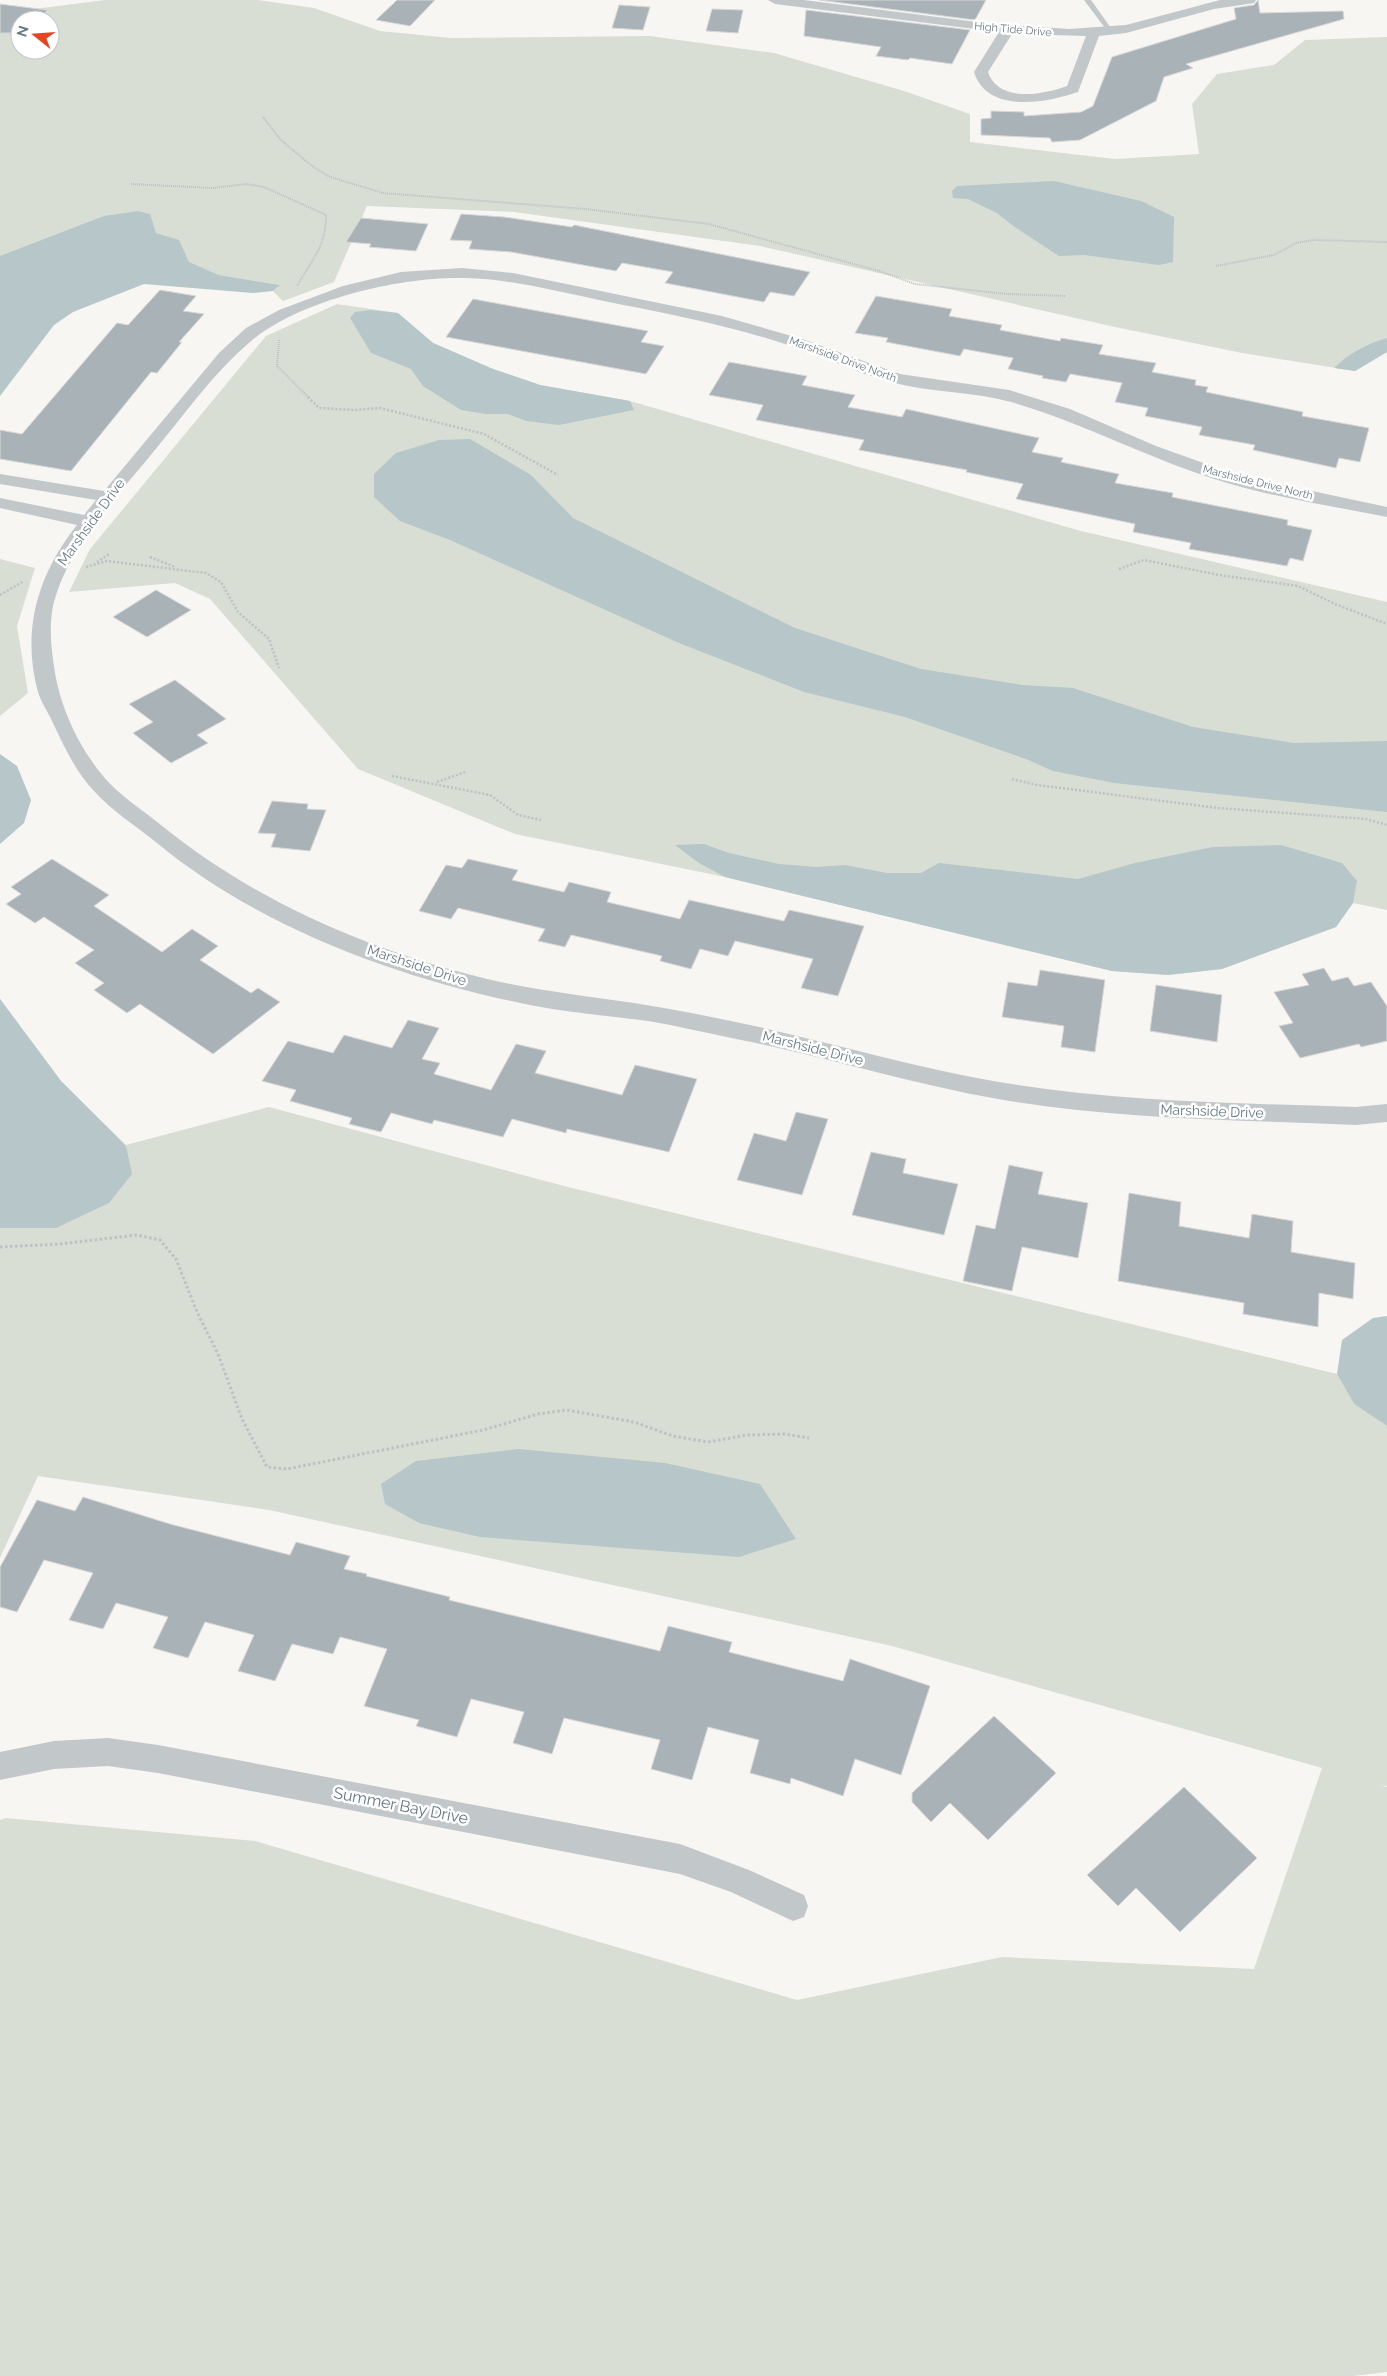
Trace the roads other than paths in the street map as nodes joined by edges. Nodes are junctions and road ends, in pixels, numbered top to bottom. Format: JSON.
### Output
{"nodes":[{"id":1,"x":775,"y":0,"type":"edge"},
{"id":2,"x":1087,"y":0,"type":"edge"},
{"id":3,"x":1249,"y":0,"type":"edge"},
{"id":4,"x":1008,"y":29,"type":"junction"},
{"id":5,"x":1110,"y":31,"type":"junction"},
{"id":6,"x":1094,"y":32,"type":"junction"},
{"id":7,"x":320,"y":300,"type":"joint"},
{"id":8,"x":0,"y":479,"type":"edge"},
{"id":9,"x":108,"y":497,"type":"junction"},
{"id":10,"x":0,"y":503,"type":"edge"},
{"id":11,"x":1387,"y":512,"type":"edge"},
{"id":12,"x":90,"y":522,"type":"junction"},
{"id":13,"x":1387,"y":1113,"type":"edge"},
{"id":14,"x":0,"y":1766,"type":"edge"},
{"id":15,"x":793,"y":1906,"type":"dead end"}],
"edges":[{"from":1,"to":4,"type":"street","name":"High Tide Drive"},
{"from":2,"to":5,"type":"lane"},
{"from":3,"to":5,"type":"street","name":"High Tide Drive"},
{"from":4,"to":6,"type":"street","name":"High Tide Drive"},
{"from":4,"to":6,"type":"street"},
{"from":5,"to":6,"type":"street","name":"High Tide Drive"},
{"from":7,"to":9,"type":"street","name":"Marshside Drive"},
{"from":7,"to":11,"type":"street","name":"Marshside Drive North"},
{"from":8,"to":9,"type":"street"},
{"from":9,"to":12,"type":"street","name":"Marshside Drive"},
{"from":10,"to":12,"type":"street"},
{"from":12,"to":13,"type":"street","name":"Marshside Drive"},
{"from":14,"to":15,"type":"street","name":"Summer Bay Drive"}]}
